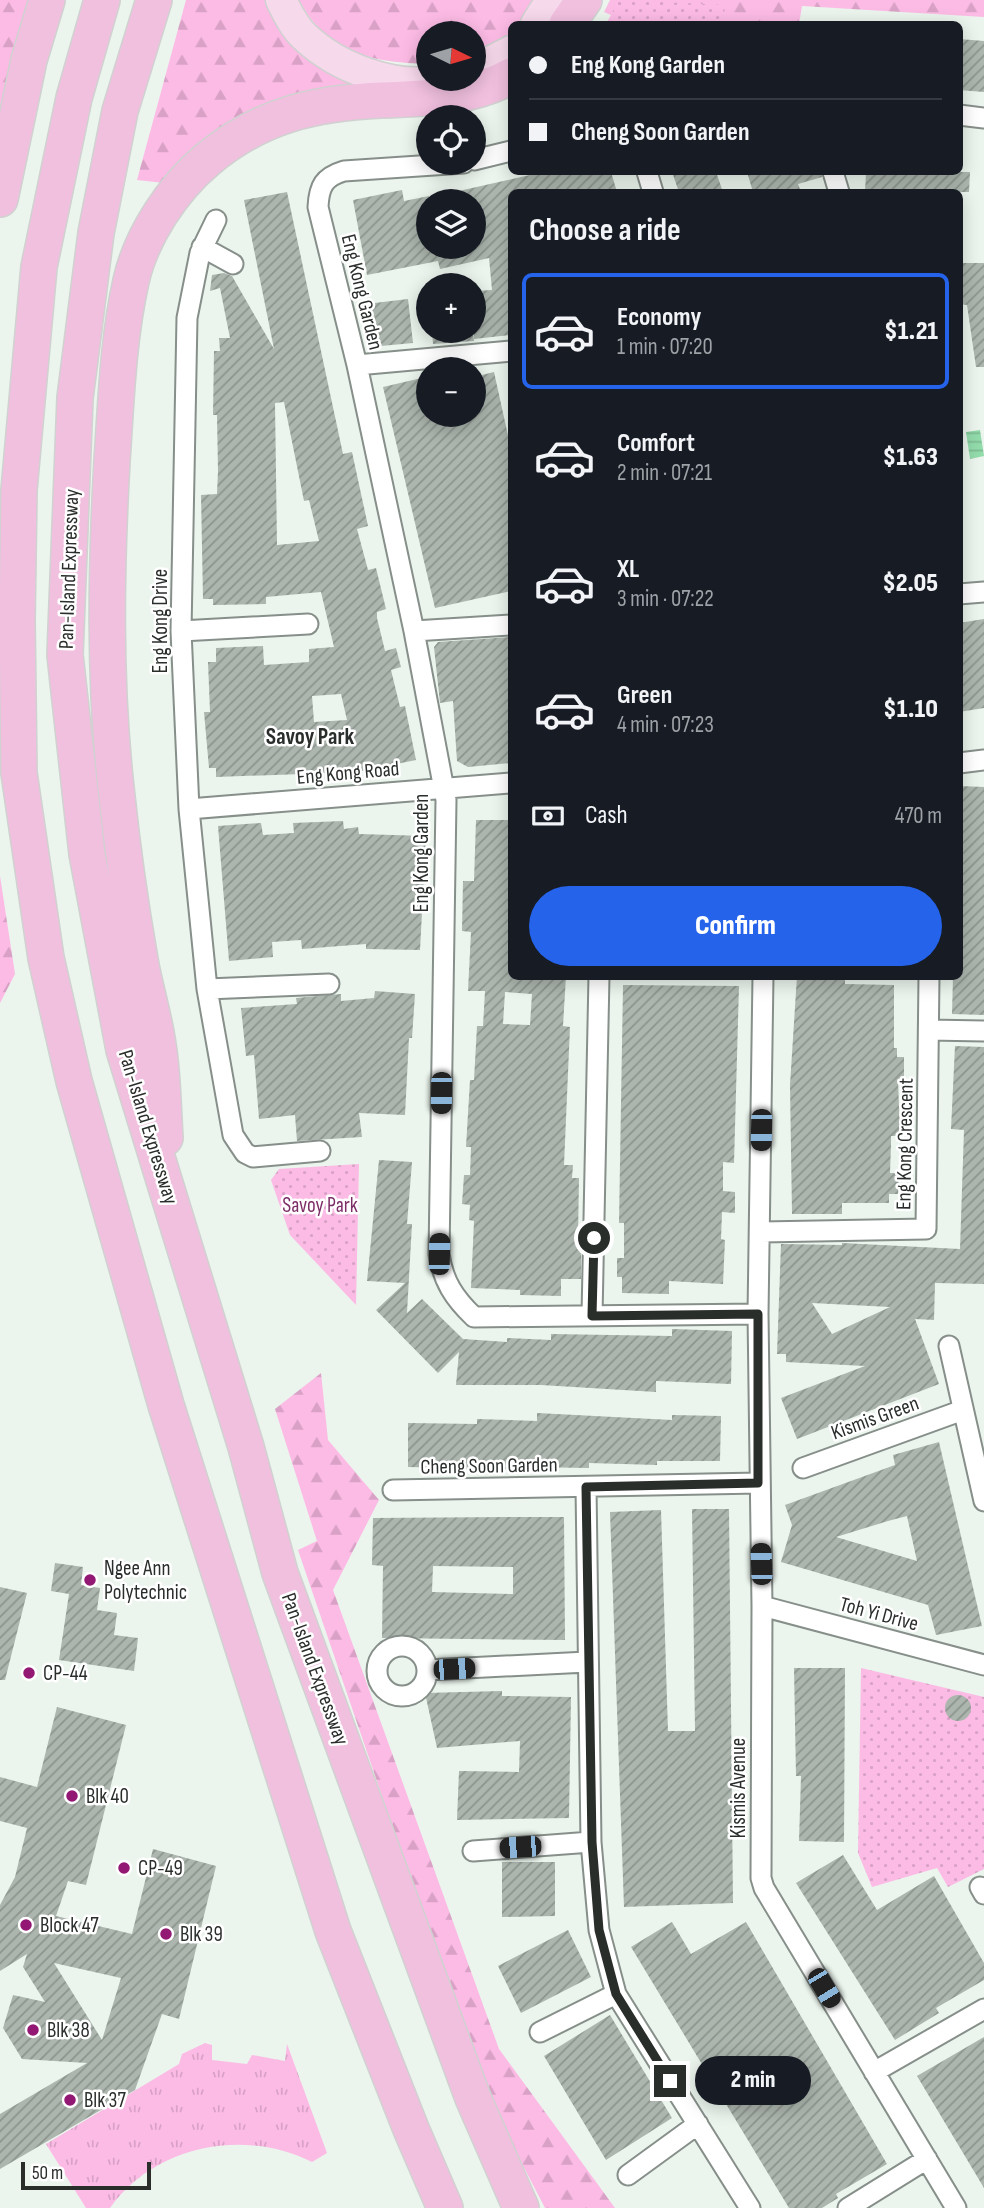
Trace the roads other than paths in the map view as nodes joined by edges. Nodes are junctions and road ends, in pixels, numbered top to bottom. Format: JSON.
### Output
{"nodes":[{"id":1,"x":47,"y":0,"type":"edge"},
{"id":2,"x":102,"y":0,"type":"edge"},
{"id":3,"x":153,"y":0,"type":"edge"},
{"id":4,"x":281,"y":0,"type":"edge"},
{"id":5,"x":551,"y":0,"type":"edge"},
{"id":6,"x":584,"y":0,"type":"edge"},
{"id":7,"x":538,"y":21,"type":"edge"},
{"id":8,"x":569,"y":21,"type":"edge"},
{"id":9,"x":508,"y":53,"type":"edge"},
{"id":10,"x":486,"y":64,"type":"edge"},
{"id":11,"x":508,"y":78,"type":"edge"},
{"id":12,"x":416,"y":81,"type":"edge"},
{"id":13,"x":963,"y":115,"type":"edge"},
{"id":14,"x":984,"y":118,"type":"edge"},
{"id":15,"x":508,"y":152,"type":"edge"},
{"id":16,"x":486,"y":157,"type":"edge"},
{"id":17,"x":416,"y":166,"type":"edge"},
{"id":18,"x":0,"y":199,"type":"edge"},
{"id":19,"x":216,"y":220,"type":"dead end"},
{"id":20,"x":201,"y":250,"type":"junction"},
{"id":21,"x":233,"y":264,"type":"dead end"},
{"id":22,"x":508,"y":351,"type":"edge"},
{"id":23,"x":357,"y":366,"type":"junction"},
{"id":24,"x":984,"y":592,"type":"edge"},
{"id":25,"x":963,"y":594,"type":"edge"},
{"id":26,"x":307,"y":624,"type":"dead end"},
{"id":27,"x":508,"y":625,"type":"edge"},
{"id":28,"x":181,"y":631,"type":"junction"},
{"id":29,"x":414,"y":631,"type":"junction"},
{"id":30,"x":10,"y":760,"type":"edge"},
{"id":31,"x":984,"y":760,"type":"edge"},
{"id":32,"x":963,"y":762,"type":"edge"},
{"id":33,"x":508,"y":783,"type":"edge"},
{"id":34,"x":444,"y":788,"type":"junction"},
{"id":35,"x":189,"y":809,"type":"junction"},
{"id":36,"x":599,"y":980,"type":"edge"},
{"id":37,"x":763,"y":980,"type":"edge"},
{"id":38,"x":929,"y":980,"type":"edge"},
{"id":39,"x":329,"y":984,"type":"dead end"},
{"id":40,"x":207,"y":989,"type":"junction"},
{"id":41,"x":929,"y":1030,"type":"junction"},
{"id":42,"x":984,"y":1031,"type":"edge"},
{"id":43,"x":320,"y":1152,"type":"dead end"},
{"id":44,"x":169,"y":1195,"type":"junction"},
{"id":45,"x":760,"y":1232,"type":"junction"},
{"id":46,"x":758,"y":1314,"type":"junction"},
{"id":47,"x":592,"y":1316,"type":"junction"},
{"id":48,"x":949,"y":1346,"type":"dead end"},
{"id":49,"x":962,"y":1410,"type":"junction"},
{"id":50,"x":803,"y":1468,"type":"dead end"},
{"id":51,"x":758,"y":1483,"type":"junction"},
{"id":52,"x":586,"y":1487,"type":"junction"},
{"id":53,"x":393,"y":1490,"type":"dead end"},
{"id":54,"x":984,"y":1501,"type":"edge"},
{"id":55,"x":762,"y":1606,"type":"junction"},
{"id":56,"x":587,"y":1661,"type":"junction"},
{"id":57,"x":984,"y":1665,"type":"edge"},
{"id":58,"x":427,"y":1670,"type":"dead end"},
{"id":59,"x":592,"y":1842,"type":"junction"},
{"id":60,"x":473,"y":1851,"type":"dead end"},
{"id":61,"x":616,"y":1994,"type":"junction"},
{"id":62,"x":984,"y":2009,"type":"edge"},
{"id":63,"x":540,"y":2032,"type":"dead end"},
{"id":64,"x":874,"y":2071,"type":"junction"},
{"id":65,"x":698,"y":2124,"type":"junction"},
{"id":66,"x":927,"y":2159,"type":"junction"},
{"id":67,"x":628,"y":2175,"type":"dead end"},
{"id":68,"x":445,"y":2208,"type":"edge"},
{"id":69,"x":521,"y":2208,"type":"edge"},
{"id":70,"x":750,"y":2208,"type":"edge"},
{"id":71,"x":848,"y":2208,"type":"edge"},
{"id":72,"x":956,"y":2208,"type":"edge"}],
"edges":[{"from":1,"to":18,"type":"highway"},
{"from":2,"to":30,"type":"highway"},
{"from":3,"to":44,"type":"highway","name":"Pan-Island Expressway"},
{"from":4,"to":12,"type":"main road"},
{"from":5,"to":7,"type":"main road"},
{"from":6,"to":8,"type":"highway"},
{"from":9,"to":10,"type":"main road"},
{"from":11,"to":44,"type":"highway"},
{"from":13,"to":14,"type":"street"},
{"from":15,"to":16,"type":"street"},
{"from":17,"to":23,"type":"street","name":"Eng Kong Garden"},
{"from":19,"to":20,"type":"street","name":"Eng Kong Drive"},
{"from":20,"to":21,"type":"street"},
{"from":20,"to":28,"type":"street","name":"Eng Kong Drive"},
{"from":22,"to":23,"type":"street"},
{"from":23,"to":29,"type":"street","name":"Eng Kong Garden"},
{"from":24,"to":25,"type":"street"},
{"from":26,"to":28,"type":"street"},
{"from":27,"to":29,"type":"street"},
{"from":28,"to":35,"type":"street","name":"Eng Kong Drive"},
{"from":29,"to":34,"type":"street","name":"Eng Kong Garden"},
{"from":30,"to":68,"type":"highway"},
{"from":31,"to":32,"type":"street"},
{"from":33,"to":34,"type":"street","name":"Eng Kong Road"},
{"from":34,"to":35,"type":"street","name":"Eng Kong Road"},
{"from":34,"to":47,"type":"street","name":"Eng Kong Garden"},
{"from":35,"to":40,"type":"street","name":"Eng Kong Drive"},
{"from":36,"to":47,"type":"street"},
{"from":37,"to":45,"type":"street"},
{"from":38,"to":41,"type":"street","name":"Eng Kong Crescent"},
{"from":39,"to":40,"type":"street"},
{"from":40,"to":43,"type":"street","name":"Eng Kong Drive"},
{"from":41,"to":42,"type":"street"},
{"from":41,"to":45,"type":"street","name":"Eng Kong Crescent"},
{"from":44,"to":69,"type":"highway","name":"Pan-Island Expressway"},
{"from":45,"to":46,"type":"street"},
{"from":46,"to":47,"type":"street","name":"Eng Kong Garden"},
{"from":46,"to":51,"type":"street","name":"Kismis Avenue"},
{"from":48,"to":49,"type":"street"},
{"from":49,"to":50,"type":"street","name":"Kismis Green"},
{"from":49,"to":54,"type":"street"},
{"from":51,"to":52,"type":"street","name":"Cheng Soon Garden"},
{"from":51,"to":55,"type":"street","name":"Kismis Avenue"},
{"from":52,"to":53,"type":"street","name":"Cheng Soon Garden"},
{"from":52,"to":56,"type":"street","name":"Cheng Soon Garden"},
{"from":55,"to":57,"type":"street","name":"Toh Yi Drive"},
{"from":55,"to":64,"type":"street","name":"Kismis Avenue"},
{"from":56,"to":58,"type":"street"},
{"from":56,"to":59,"type":"street","name":"Cheng Soon Garden"},
{"from":59,"to":60,"type":"street"},
{"from":59,"to":61,"type":"street","name":"Cheng Soon Garden"},
{"from":61,"to":63,"type":"street"},
{"from":61,"to":65,"type":"street","name":"Cheng Soon Garden"},
{"from":62,"to":64,"type":"street"},
{"from":64,"to":66,"type":"street","name":"Kismis Avenue"},
{"from":65,"to":67,"type":"street"},
{"from":65,"to":70,"type":"street","name":"Cheng Soon Garden"},
{"from":66,"to":71,"type":"street"},
{"from":66,"to":72,"type":"street","name":"Kismis Avenue"}]}
